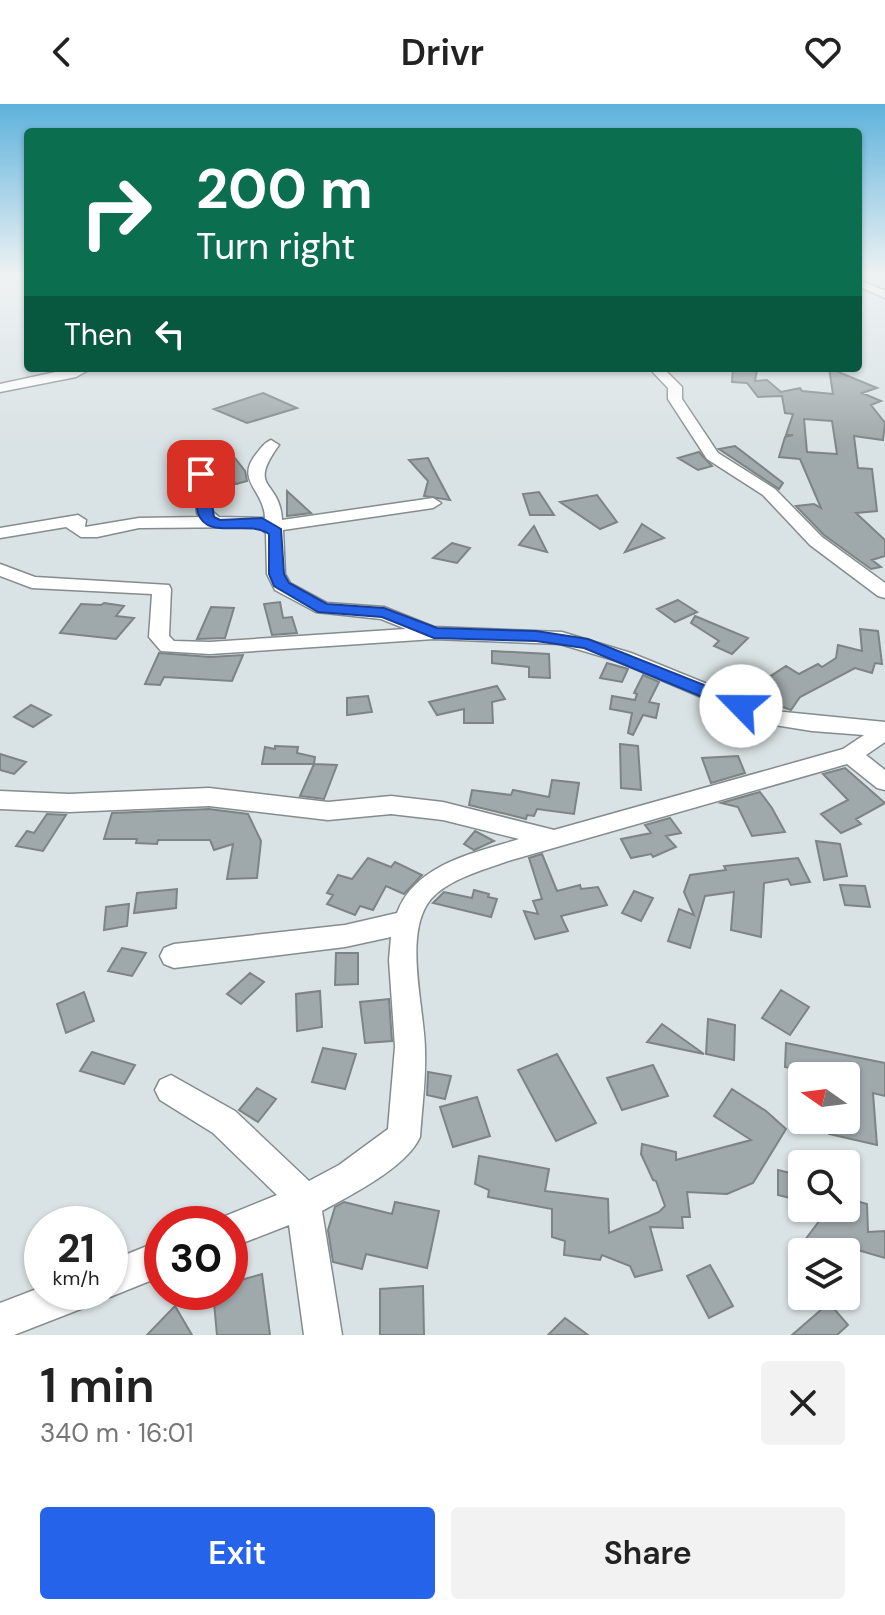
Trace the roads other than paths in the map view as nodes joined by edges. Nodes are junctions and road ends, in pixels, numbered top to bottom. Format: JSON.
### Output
{"nodes":[{"id":1,"x":76,"y":372,"type":"edge"},
{"id":2,"x":660,"y":372,"type":"edge"},
{"id":3,"x":0,"y":388,"type":"edge"},
{"id":4,"x":271,"y":445,"type":"dead end"},
{"id":5,"x":178,"y":471,"type":"dead end"},
{"id":6,"x":433,"y":503,"type":"dead end"},
{"id":7,"x":217,"y":524,"type":"junction"},
{"id":8,"x":276,"y":529,"type":"junction"},
{"id":9,"x":0,"y":533,"type":"edge"},
{"id":10,"x":0,"y":569,"type":"edge"},
{"id":11,"x":885,"y":592,"type":"edge"},
{"id":12,"x":434,"y":633,"type":"junction"},
{"id":13,"x":885,"y":730,"type":"edge"},
{"id":14,"x":851,"y":755,"type":"junction"},
{"id":15,"x":885,"y":782,"type":"edge"},
{"id":16,"x":0,"y":800,"type":"edge"},
{"id":17,"x":552,"y":838,"type":"junction"},
{"id":18,"x":406,"y":922,"type":"junction"},
{"id":19,"x":174,"y":956,"type":"dead end"},
{"id":20,"x":171,"y":1090,"type":"dead end"},
{"id":21,"x":304,"y":1202,"type":"junction"},
{"id":22,"x":248,"y":1224,"type":"edge"},
{"id":23,"x":31,"y":1310,"type":"edge"},
{"id":24,"x":0,"y":1322,"type":"edge"},
{"id":25,"x":323,"y":1335,"type":"edge"}],
"edges":[{"from":1,"to":3,"type":"street"},
{"from":2,"to":11,"type":"street"},
{"from":4,"to":8,"type":"street"},
{"from":5,"to":7,"type":"street"},
{"from":6,"to":8,"type":"street"},
{"from":7,"to":8,"type":"street"},
{"from":7,"to":9,"type":"street"},
{"from":8,"to":12,"type":"street"},
{"from":10,"to":12,"type":"street"},
{"from":12,"to":13,"type":"street"},
{"from":13,"to":14,"type":"street"},
{"from":14,"to":15,"type":"street"},
{"from":14,"to":17,"type":"street"},
{"from":16,"to":17,"type":"street"},
{"from":17,"to":18,"type":"street"},
{"from":18,"to":19,"type":"street"},
{"from":18,"to":21,"type":"street"},
{"from":20,"to":21,"type":"street"},
{"from":21,"to":22,"type":"street"},
{"from":21,"to":25,"type":"street"},
{"from":23,"to":24,"type":"street"}]}
